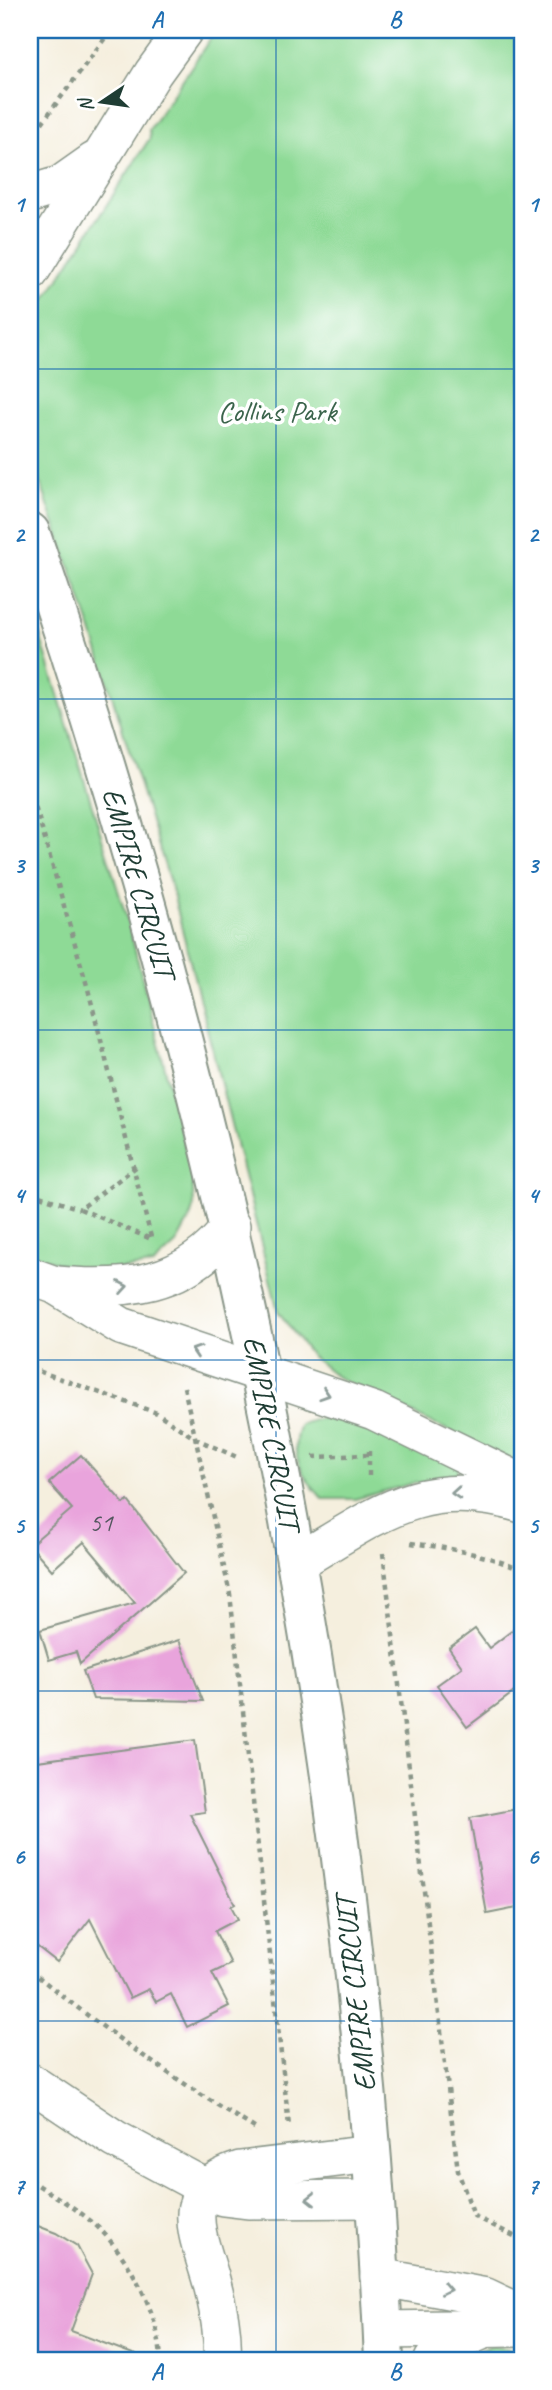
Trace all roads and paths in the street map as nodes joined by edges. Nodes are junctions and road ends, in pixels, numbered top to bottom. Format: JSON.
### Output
{"nodes":[{"id":1,"x":111,"y":30,"type":"edge"},
{"id":2,"x":184,"y":30,"type":"edge"},
{"id":3,"x":30,"y":139,"type":"edge"},
{"id":4,"x":108,"y":149,"type":"junction"},
{"id":5,"x":30,"y":194,"type":"edge"},
{"id":6,"x":30,"y":272,"type":"edge"},
{"id":7,"x":32,"y":542,"type":"edge"},
{"id":8,"x":30,"y":788,"type":"edge"},
{"id":9,"x":89,"y":989,"type":"dead end"},
{"id":10,"x":136,"y":1167,"type":"dead end"},
{"id":11,"x":30,"y":1193,"type":"edge"},
{"id":12,"x":80,"y":1209,"type":"junction"},
{"id":13,"x":230,"y":1226,"type":"junction"},
{"id":14,"x":152,"y":1240,"type":"dead end"},
{"id":15,"x":42,"y":1281,"type":"edge"},
{"id":16,"x":30,"y":1367,"type":"edge"},
{"id":17,"x":261,"y":1373,"type":"junction"},
{"id":18,"x":374,"y":1411,"type":"junction"},
{"id":19,"x":368,"y":1455,"type":"junction"},
{"id":20,"x":278,"y":1458,"type":"junction"},
{"id":21,"x":522,"y":1483,"type":"edge"},
{"id":22,"x":522,"y":1504,"type":"edge"},
{"id":23,"x":381,"y":1526,"type":"junction"},
{"id":24,"x":298,"y":1562,"type":"junction"},
{"id":25,"x":522,"y":1571,"type":"edge"},
{"id":26,"x":230,"y":1594,"type":"dead end"},
{"id":27,"x":30,"y":1970,"type":"edge"},
{"id":28,"x":30,"y":2082,"type":"edge"},
{"id":29,"x":290,"y":2134,"type":"dead end"},
{"id":30,"x":269,"y":2137,"type":"dead end"},
{"id":31,"x":371,"y":2154,"type":"junction"},
{"id":32,"x":30,"y":2180,"type":"edge"},
{"id":33,"x":206,"y":2190,"type":"junction"},
{"id":34,"x":374,"y":2199,"type":"junction"},
{"id":35,"x":522,"y":2240,"type":"edge"},
{"id":36,"x":379,"y":2277,"type":"junction"},
{"id":37,"x":513,"y":2324,"type":"edge"},
{"id":38,"x":383,"y":2345,"type":"edge"},
{"id":39,"x":161,"y":2360,"type":"edge"},
{"id":40,"x":222,"y":2360,"type":"edge"},
{"id":41,"x":433,"y":2360,"type":"edge"}],
"edges":[{"from":1,"to":3,"type":"path"},
{"from":2,"to":4,"type":"street"},
{"from":4,"to":5,"type":"street"},
{"from":4,"to":6,"type":"street"},
{"from":7,"to":13,"type":"street","name":"EMPIRE CIRCUIT"},
{"from":8,"to":9,"type":"path"},
{"from":10,"to":12,"type":"path"},
{"from":11,"to":12,"type":"path"},
{"from":12,"to":14,"type":"path"},
{"from":15,"to":13,"type":"street","one_way":true},
{"from":13,"to":17,"type":"street","name":"EMPIRE CIRCUIT"},
{"from":17,"to":15,"type":"street","one_way":true},
{"from":16,"to":20,"type":"path"},
{"from":17,"to":18,"type":"street","one_way":true},
{"from":17,"to":20,"type":"street","name":"EMPIRE CIRCUIT"},
{"from":18,"to":19,"type":"path"},
{"from":18,"to":21,"type":"street"},
{"from":19,"to":20,"type":"path"},
{"from":19,"to":23,"type":"path"},
{"from":20,"to":24,"type":"street","name":"EMPIRE CIRCUIT"},
{"from":22,"to":23,"type":"street","one_way":true},
{"from":23,"to":24,"type":"street"},
{"from":23,"to":25,"type":"path"},
{"from":23,"to":35,"type":"path"},
{"from":24,"to":31,"type":"street","name":"EMPIRE CIRCUIT"},
{"from":26,"to":29,"type":"path"},
{"from":27,"to":30,"type":"path"},
{"from":28,"to":33,"type":"street"},
{"from":31,"to":33,"type":"street"},
{"from":31,"to":34,"type":"street","name":"EMPIRE CIRCUIT"},
{"from":32,"to":39,"type":"path"},
{"from":34,"to":33,"type":"street","one_way":true},
{"from":33,"to":40,"type":"street"},
{"from":34,"to":36,"type":"street","name":"EMPIRE CIRCUIT"},
{"from":36,"to":37,"type":"street","one_way":true},
{"from":36,"to":38,"type":"street","name":"EMPIRE CIRCUIT"},
{"from":37,"to":38,"type":"street"},
{"from":37,"to":41,"type":"street"}]}
